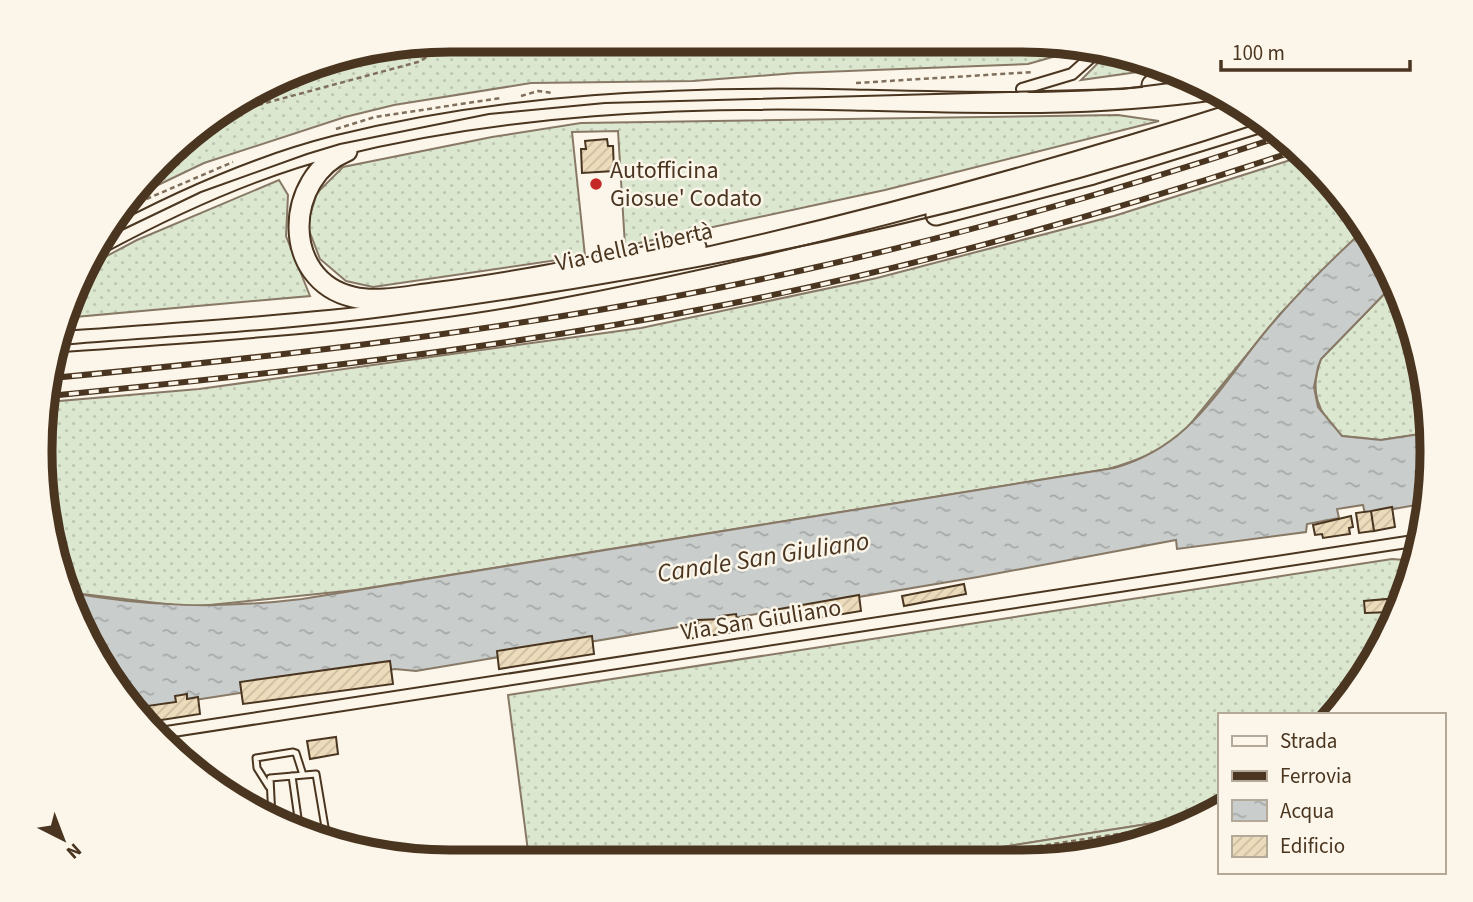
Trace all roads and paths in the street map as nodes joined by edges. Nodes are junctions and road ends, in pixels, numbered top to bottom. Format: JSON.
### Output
{"nodes":[{"id":1,"x":435,"y":53,"type":"edge"},
{"id":2,"x":1090,"y":58,"type":"edge"},
{"id":3,"x":1171,"y":82,"type":"edge"},
{"id":4,"x":1022,"y":89,"type":"junction"},
{"id":5,"x":1193,"y":92,"type":"edge"},
{"id":6,"x":851,"y":100,"type":"junction"},
{"id":7,"x":248,"y":109,"type":"edge"},
{"id":8,"x":1233,"y":114,"type":"edge"},
{"id":9,"x":1251,"y":125,"type":"edge"},
{"id":10,"x":415,"y":130,"type":"junction"},
{"id":11,"x":1140,"y":143,"type":"junction"},
{"id":12,"x":117,"y":235,"type":"edge"},
{"id":13,"x":619,"y":277,"type":"junction"},
{"id":14,"x":68,"y":341,"type":"edge"},
{"id":15,"x":1410,"y":542,"type":"edge"},
{"id":16,"x":1409,"y":548,"type":"edge"},
{"id":17,"x":1368,"y":550,"type":"junction"},
{"id":18,"x":168,"y":732,"type":"edge"},
{"id":19,"x":303,"y":775,"type":"junction"},
{"id":20,"x":292,"y":776,"type":"junction"},
{"id":21,"x":269,"y":787,"type":"junction"},
{"id":22,"x":271,"y":806,"type":"edge"},
{"id":23,"x":298,"y":819,"type":"edge"},
{"id":24,"x":325,"y":829,"type":"edge"},
{"id":25,"x":1142,"y":830,"type":"edge"},
{"id":26,"x":1012,"y":850,"type":"edge"}],
"edges":[{"from":1,"to":7,"type":"path"},
{"from":2,"to":4,"type":"street"},
{"from":3,"to":4,"type":"highway"},
{"from":4,"to":6,"type":"highway"},
{"from":5,"to":6,"type":"highway"},
{"from":6,"to":10,"type":"highway"},
{"from":8,"to":11,"type":"highway","name":"Via della Libertà"},
{"from":9,"to":13,"type":"highway"},
{"from":10,"to":11,"type":"highway"},
{"from":10,"to":12,"type":"highway"},
{"from":11,"to":13,"type":"highway","name":"Via della Libertà"},
{"from":13,"to":14,"type":"highway","name":"Via della Libertà"},
{"from":15,"to":17,"type":"street","name":"Via San Giuliano"},
{"from":16,"to":17,"type":"street","name":"Via San Giuliano"},
{"from":17,"to":18,"type":"street","name":"Via San Giuliano"},
{"from":19,"to":20,"type":"lane"},
{"from":19,"to":21,"type":"lane"},
{"from":19,"to":24,"type":"lane"},
{"from":20,"to":21,"type":"lane"},
{"from":20,"to":23,"type":"lane"},
{"from":21,"to":22,"type":"lane"},
{"from":25,"to":26,"type":"path"}]}
